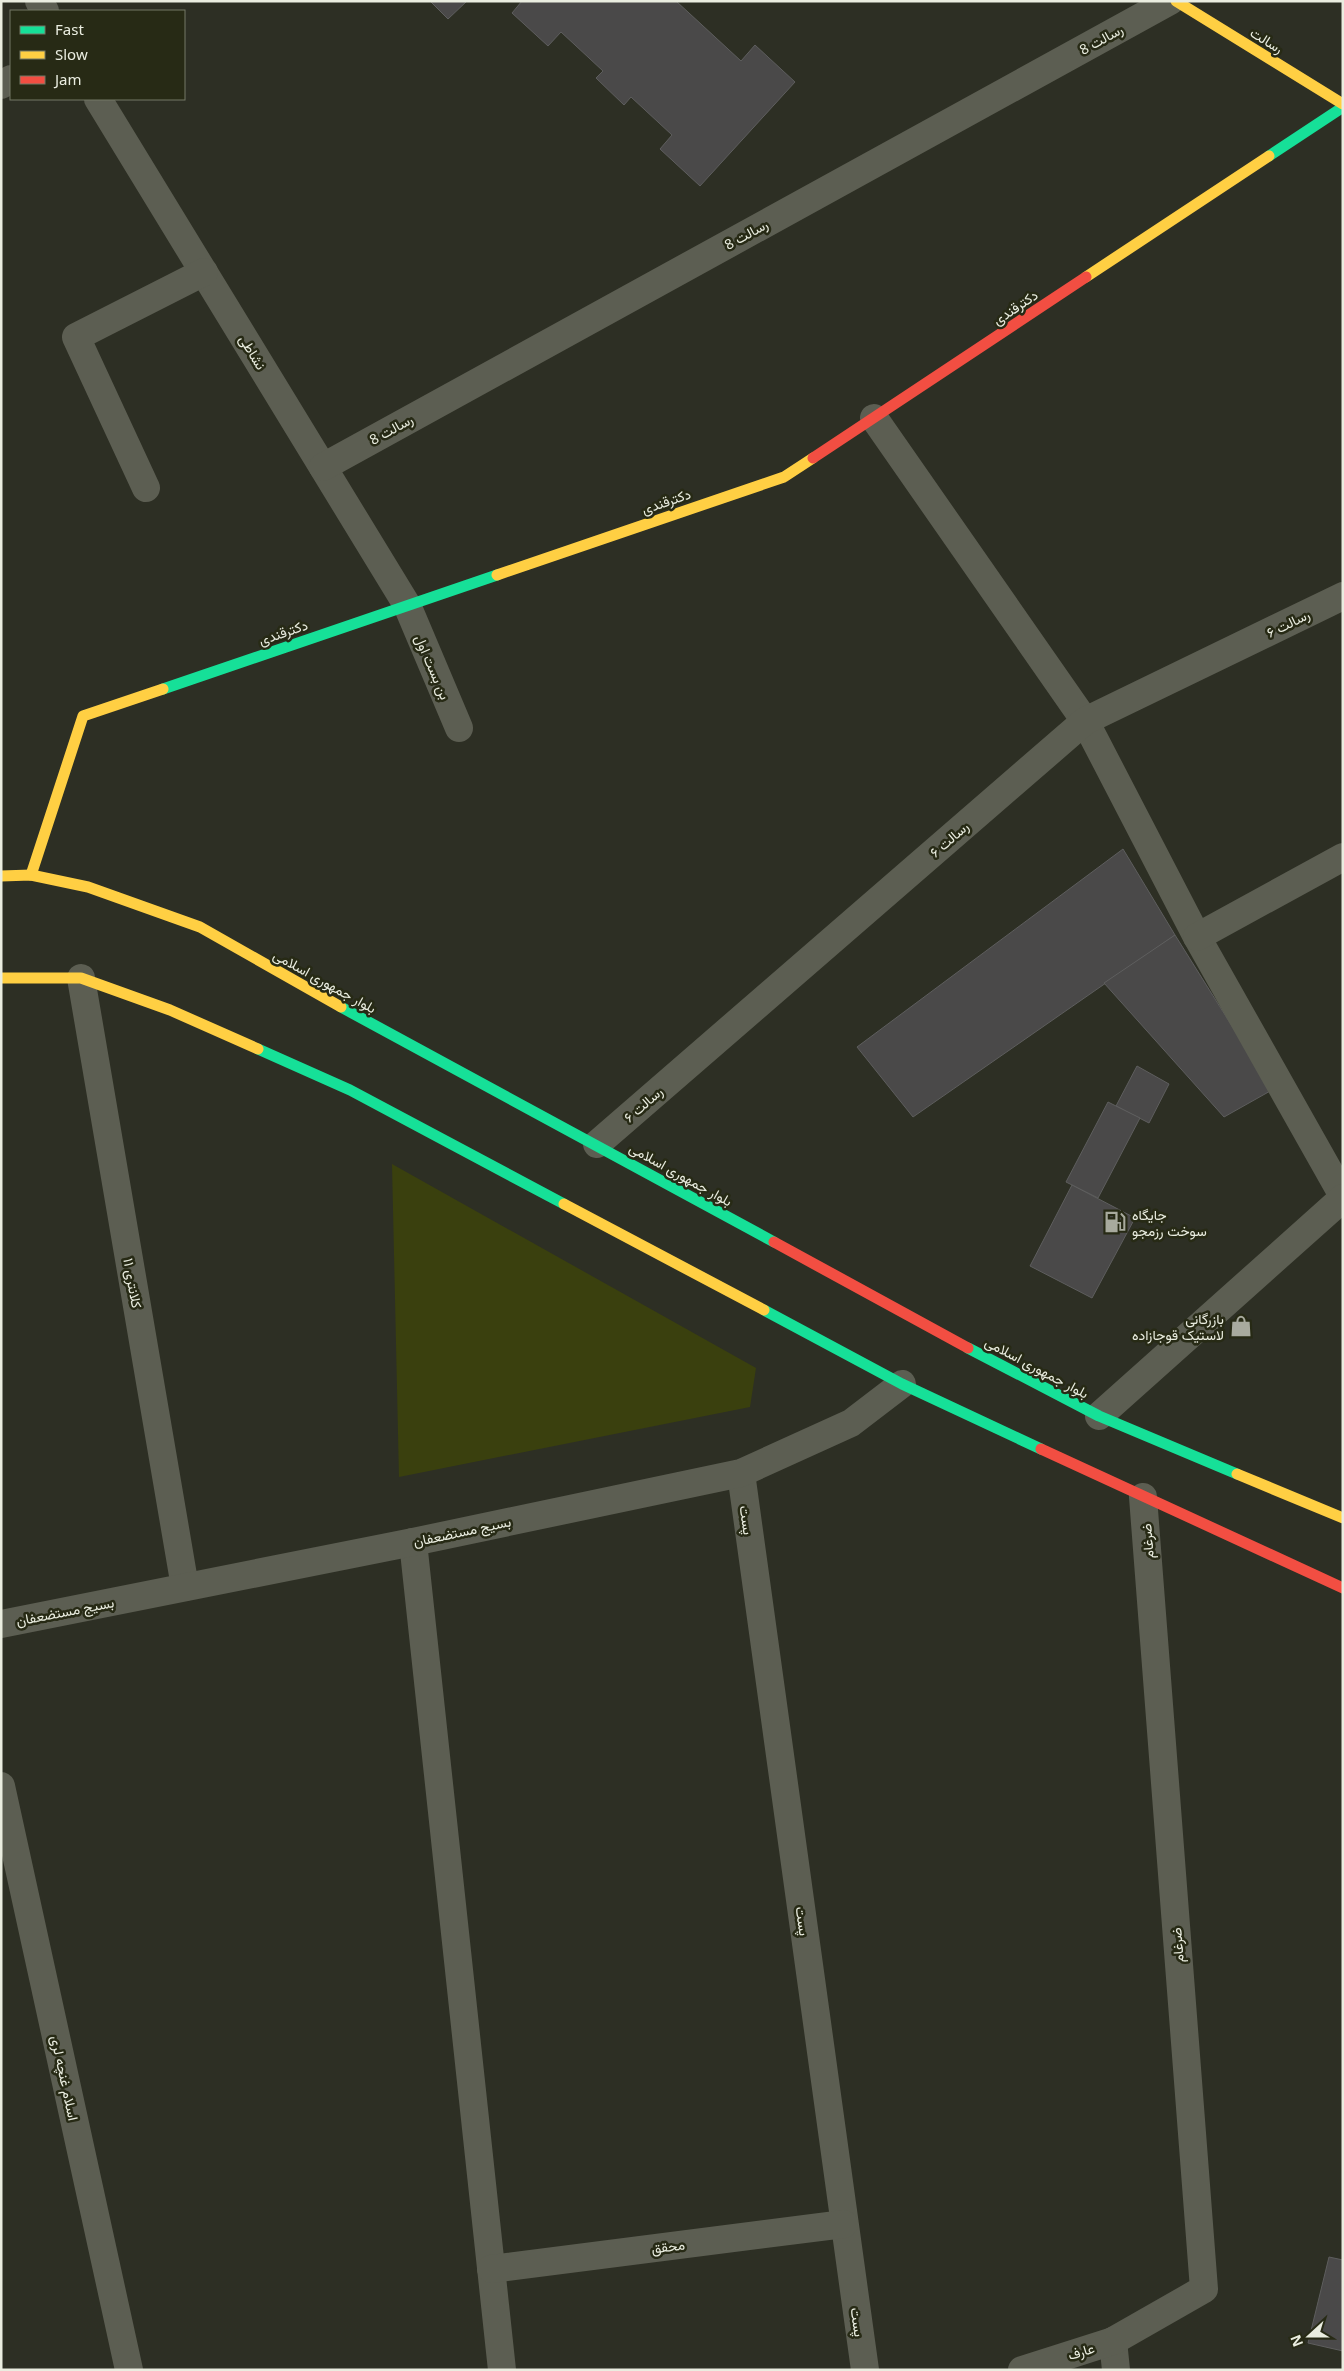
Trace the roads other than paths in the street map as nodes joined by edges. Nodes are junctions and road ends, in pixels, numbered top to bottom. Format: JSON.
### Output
{"nodes":[{"id":1,"x":1170,"y":1,"type":"edge"},
{"id":2,"x":1176,"y":1,"type":"edge"},
{"id":3,"x":99,"y":100,"type":"edge"},
{"id":4,"x":1343,"y":105,"type":"edge"},
{"id":5,"x":204,"y":272,"type":"junction"},
{"id":6,"x":874,"y":418,"type":"junction"},
{"id":7,"x":323,"y":467,"type":"junction"},
{"id":8,"x":146,"y":488,"type":"dead end"},
{"id":9,"x":1343,"y":596,"type":"edge"},
{"id":10,"x":407,"y":605,"type":"junction"},
{"id":11,"x":1085,"y":721,"type":"junction"},
{"id":12,"x":459,"y":728,"type":"dead end"},
{"id":13,"x":1343,"y":857,"type":"edge"},
{"id":14,"x":31,"y":875,"type":"junction"},
{"id":15,"x":1,"y":876,"type":"edge"},
{"id":16,"x":1197,"y":937,"type":"junction"},
{"id":17,"x":1,"y":978,"type":"edge"},
{"id":18,"x":82,"y":978,"type":"junction"},
{"id":19,"x":597,"y":1144,"type":"junction"},
{"id":20,"x":1343,"y":1197,"type":"edge"},
{"id":21,"x":902,"y":1384,"type":"junction"},
{"id":22,"x":1099,"y":1416,"type":"junction"},
{"id":23,"x":741,"y":1472,"type":"junction"},
{"id":24,"x":1143,"y":1497,"type":"junction"},
{"id":25,"x":1343,"y":1518,"type":"edge"},
{"id":26,"x":413,"y":1542,"type":"junction"},
{"id":27,"x":185,"y":1587,"type":"junction"},
{"id":28,"x":1343,"y":1588,"type":"edge"},
{"id":29,"x":1,"y":1624,"type":"edge"},
{"id":30,"x":1,"y":1786,"type":"edge"},
{"id":31,"x":844,"y":2224,"type":"junction"},
{"id":32,"x":491,"y":2269,"type":"junction"},
{"id":33,"x":1113,"y":2341,"type":"junction"},
{"id":34,"x":129,"y":2370,"type":"edge"},
{"id":35,"x":502,"y":2370,"type":"edge"},
{"id":36,"x":865,"y":2370,"type":"edge"},
{"id":37,"x":1022,"y":2370,"type":"edge"},
{"id":38,"x":1116,"y":2370,"type":"edge"}],
"edges":[{"from":1,"to":7,"type":"street","name":"رسالت 8"},
{"from":2,"to":4,"type":"main road","name":"رسالت"},
{"from":3,"to":5,"type":"street","name":"نشاطی"},
{"from":4,"to":6,"type":"main road","name":"دکترقندی"},
{"from":5,"to":7,"type":"street","name":"نشاطی"},
{"from":5,"to":8,"type":"street"},
{"from":6,"to":10,"type":"main road","name":"دکترقندی"},
{"from":6,"to":11,"type":"street"},
{"from":7,"to":10,"type":"street","name":"نشاطی"},
{"from":9,"to":11,"type":"street","name":"رسالت ۶"},
{"from":10,"to":12,"type":"street","name":"بن بست اول"},
{"from":10,"to":14,"type":"main road","name":"دکترقندی"},
{"from":11,"to":16,"type":"street"},
{"from":11,"to":19,"type":"street","name":"رسالت ۶"},
{"from":13,"to":16,"type":"street"},
{"from":14,"to":15,"type":"main road","name":"بلوار جمهوری اسلامی"},
{"from":14,"to":19,"type":"main road","name":"بلوار جمهوری اسلامی"},
{"from":16,"to":20,"type":"street"},
{"from":17,"to":18,"type":"main road"},
{"from":18,"to":21,"type":"main road"},
{"from":18,"to":27,"type":"street","name":"کلانتری ۱۱"},
{"from":19,"to":22,"type":"main road","name":"بلوار جمهوری اسلامی"},
{"from":20,"to":22,"type":"street"},
{"from":21,"to":23,"type":"street","name":"بسیج مستضعفان"},
{"from":21,"to":24,"type":"main road"},
{"from":22,"to":25,"type":"main road","name":"بلوار جمهوری اسلامی"},
{"from":23,"to":26,"type":"street","name":"بسیج مستضعفان"},
{"from":23,"to":31,"type":"street","name":"پست"},
{"from":24,"to":28,"type":"main road"},
{"from":24,"to":33,"type":"street","name":"ضرغام"},
{"from":26,"to":27,"type":"street","name":"بسیج مستضعفان"},
{"from":26,"to":32,"type":"street"},
{"from":27,"to":29,"type":"street","name":"بسیج مستضعفان"},
{"from":30,"to":34,"type":"street","name":"اسلام غنچه لری"},
{"from":31,"to":32,"type":"street","name":"محقق"},
{"from":31,"to":36,"type":"street","name":"پست"},
{"from":32,"to":35,"type":"street"},
{"from":33,"to":37,"type":"street","name":"عارف"},
{"from":33,"to":38,"type":"street","name":"عارف"}]}
